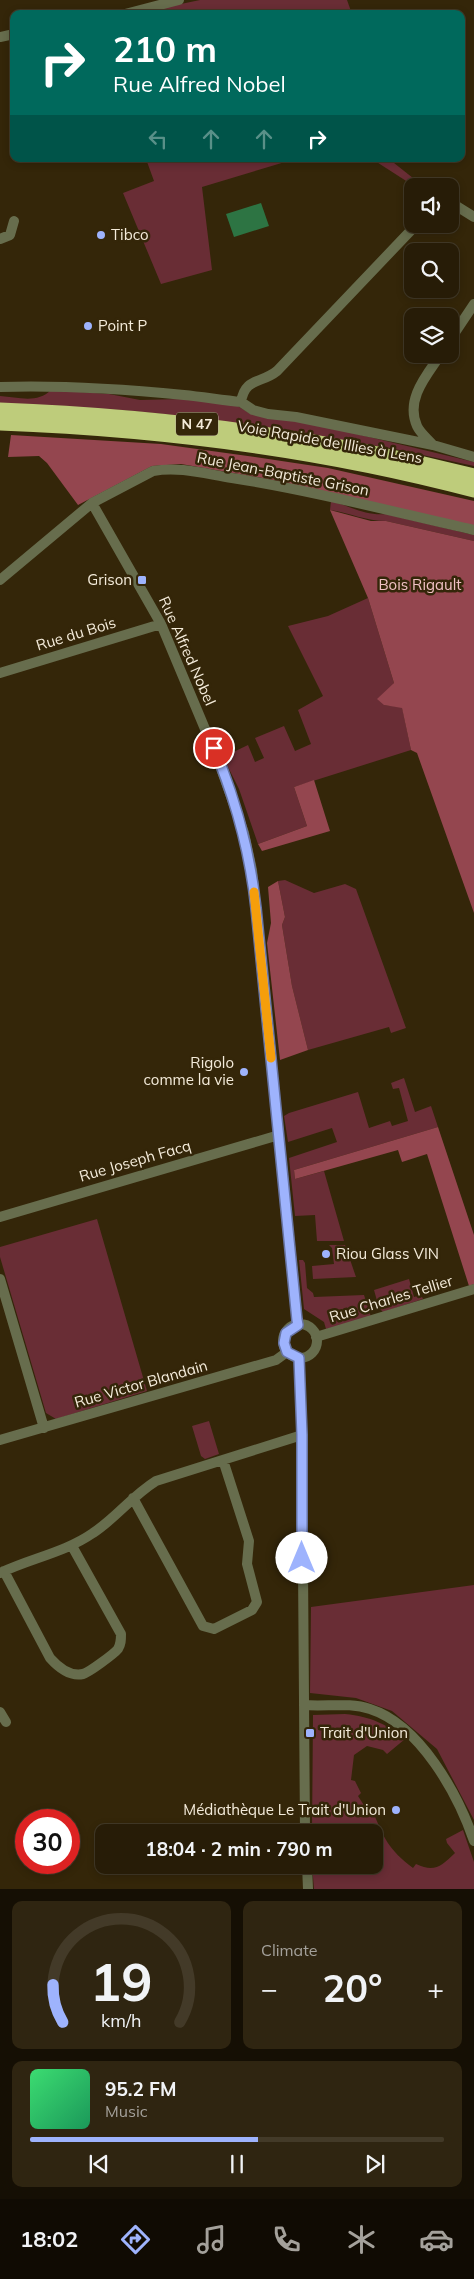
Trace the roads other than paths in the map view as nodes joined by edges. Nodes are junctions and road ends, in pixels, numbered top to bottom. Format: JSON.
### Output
{"nodes":[{"id":1,"x":179,"y":0,"type":"edge"},
{"id":2,"x":140,"y":10,"type":"edge"},
{"id":3,"x":459,"y":208,"type":"edge"},
{"id":4,"x":474,"y":217,"type":"edge"},
{"id":5,"x":14,"y":221,"type":"dead end"},
{"id":6,"x":409,"y":233,"type":"edge"},
{"id":7,"x":0,"y":240,"type":"edge"},
{"id":8,"x":474,"y":304,"type":"edge"},
{"id":9,"x":459,"y":326,"type":"edge"},
{"id":10,"x":435,"y":363,"type":"edge"},
{"id":11,"x":0,"y":387,"type":"edge"},
{"id":12,"x":241,"y":402,"type":"junction"},
{"id":13,"x":0,"y":410,"type":"edge"},
{"id":14,"x":0,"y":423,"type":"edge"},
{"id":15,"x":418,"y":427,"type":"junction"},
{"id":16,"x":402,"y":439,"type":"junction"},
{"id":17,"x":432,"y":445,"type":"junction"},
{"id":18,"x":474,"y":457,"type":"edge"},
{"id":19,"x":474,"y":476,"type":"edge"},
{"id":20,"x":474,"y":490,"type":"edge"},
{"id":21,"x":92,"y":503,"type":"junction"},
{"id":22,"x":474,"y":530,"type":"edge"},
{"id":23,"x":0,"y":580,"type":"edge"},
{"id":24,"x":161,"y":624,"type":"junction"},
{"id":25,"x":0,"y":673,"type":"edge"},
{"id":26,"x":279,"y":1135,"type":"junction"},
{"id":27,"x":0,"y":1217,"type":"edge"},
{"id":28,"x":0,"y":1279,"type":"edge"},
{"id":29,"x":474,"y":1289,"type":"edge"},
{"id":30,"x":298,"y":1325,"type":"junction"},
{"id":31,"x":316,"y":1337,"type":"junction"},
{"id":32,"x":287,"y":1352,"type":"junction"},
{"id":33,"x":299,"y":1358,"type":"junction"},
{"id":34,"x":44,"y":1428,"type":"junction"},
{"id":35,"x":302,"y":1435,"type":"junction"},
{"id":36,"x":0,"y":1440,"type":"edge"},
{"id":37,"x":223,"y":1460,"type":"junction"},
{"id":38,"x":133,"y":1498,"type":"junction"},
{"id":39,"x":72,"y":1546,"type":"junction"},
{"id":40,"x":2,"y":1572,"type":"edge"},
{"id":41,"x":304,"y":1705,"type":"junction"},
{"id":42,"x":0,"y":1712,"type":"edge"},
{"id":43,"x":6,"y":1722,"type":"dead end"},
{"id":44,"x":305,"y":1824,"type":"edge"},
{"id":45,"x":474,"y":1841,"type":"edge"},
{"id":46,"x":307,"y":1874,"type":"edge"},
{"id":47,"x":308,"y":1889,"type":"edge"}],
"edges":[{"from":1,"to":2,"type":"street"},
{"from":3,"to":4,"type":"street"},
{"from":5,"to":7,"type":"street"},
{"from":6,"to":12,"type":"street"},
{"from":8,"to":9,"type":"street"},
{"from":10,"to":15,"type":"street"},
{"from":11,"to":12,"type":"street"},
{"from":12,"to":16,"type":"street"},
{"from":13,"to":19,"type":"highway","number":"N 47"},
{"from":14,"to":20,"type":"highway","name":"Voie Rapide de Illies à Lens","number":"N 47"},
{"from":15,"to":16,"type":"street"},
{"from":15,"to":17,"type":"street"},
{"from":16,"to":17,"type":"street"},
{"from":17,"to":18,"type":"street"},
{"from":21,"to":22,"type":"street","name":"Rue Jean-Baptiste Grison"},
{"from":21,"to":23,"type":"street","name":"Rue Jean-Baptiste Grison"},
{"from":21,"to":24,"type":"street","name":"Rue Alfred Nobel"},
{"from":24,"to":25,"type":"street","name":"Rue du Bois"},
{"from":24,"to":26,"type":"street","name":"Rue Alfred Nobel"},
{"from":26,"to":27,"type":"street","name":"Rue Joseph Facq"},
{"from":26,"to":30,"type":"street","name":"Rue Alfred Nobel"},
{"from":28,"to":34,"type":"street"},
{"from":29,"to":31,"type":"street","name":"Rue Charles Tellier"},
{"from":30,"to":31,"type":"street"},
{"from":30,"to":32,"type":"street"},
{"from":31,"to":33,"type":"street"},
{"from":32,"to":33,"type":"street"},
{"from":32,"to":34,"type":"street","name":"Rue Victor Blandain"},
{"from":33,"to":35,"type":"street"},
{"from":34,"to":36,"type":"street","name":"Rue Victor Blandain"},
{"from":35,"to":37,"type":"street"},
{"from":35,"to":41,"type":"street"},
{"from":37,"to":38,"type":"street"},
{"from":37,"to":38,"type":"street"},
{"from":38,"to":39,"type":"street"},
{"from":39,"to":40,"type":"street"},
{"from":39,"to":40,"type":"street"},
{"from":41,"to":44,"type":"street"},
{"from":41,"to":45,"type":"street"},
{"from":42,"to":43,"type":"street"},
{"from":46,"to":47,"type":"street"}]}
